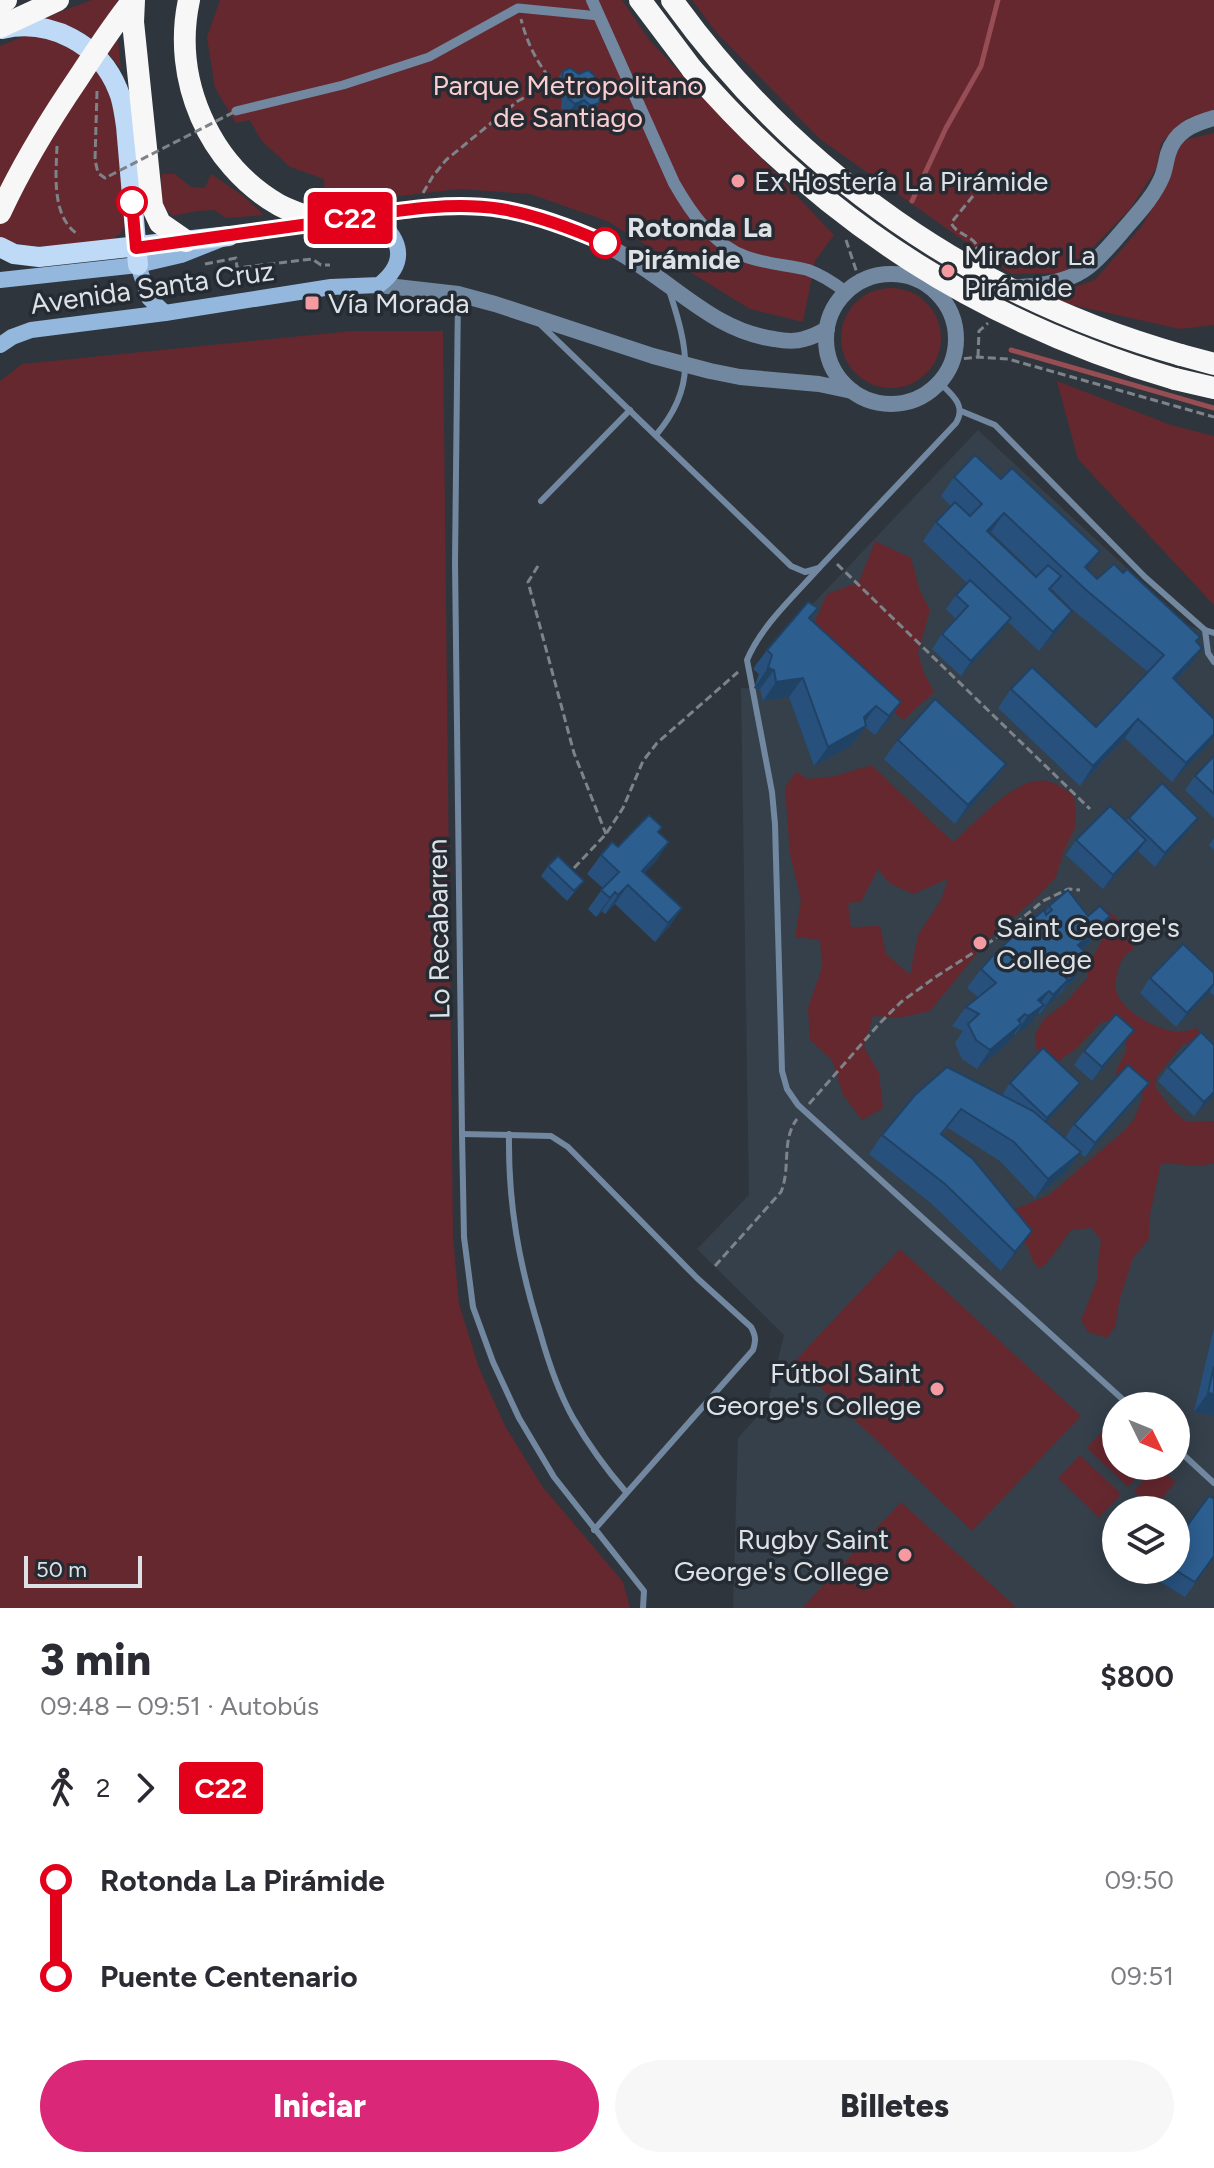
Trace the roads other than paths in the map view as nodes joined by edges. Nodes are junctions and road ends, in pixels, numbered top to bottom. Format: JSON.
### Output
{"nodes":[{"id":1,"x":6,"y":0,"type":"edge"},
{"id":2,"x":58,"y":0,"type":"edge"},
{"id":3,"x":134,"y":0,"type":"edge"},
{"id":4,"x":189,"y":0,"type":"edge"},
{"id":5,"x":592,"y":0,"type":"edge"},
{"id":6,"x":640,"y":0,"type":"edge"},
{"id":7,"x":672,"y":0,"type":"edge"},
{"id":8,"x":0,"y":4,"type":"edge"},
{"id":9,"x":30,"y":5,"type":"edge"},
{"id":10,"x":599,"y":16,"type":"junction"},
{"id":11,"x":0,"y":26,"type":"edge"},
{"id":12,"x":236,"y":111,"type":"road end"},
{"id":13,"x":1214,"y":118,"type":"edge"},
{"id":14,"x":0,"y":213,"type":"edge"},
{"id":15,"x":371,"y":215,"type":"junction"},
{"id":16,"x":325,"y":222,"type":"junction"},
{"id":17,"x":229,"y":236,"type":"junction"},
{"id":18,"x":186,"y":241,"type":"junction"},
{"id":19,"x":0,"y":247,"type":"edge"},
{"id":20,"x":137,"y":256,"type":"junction"},
{"id":21,"x":0,"y":280,"type":"edge"},
{"id":22,"x":925,"y":283,"type":"junction"},
{"id":23,"x":668,"y":284,"type":"junction"},
{"id":24,"x":379,"y":285,"type":"junction"},
{"id":25,"x":846,"y":292,"type":"junction"},
{"id":26,"x":458,"y":294,"type":"junction"},
{"id":27,"x":165,"y":313,"type":"junction"},
{"id":28,"x":532,"y":316,"type":"junction"},
{"id":29,"x":827,"y":329,"type":"junction"},
{"id":30,"x":0,"y":345,"type":"edge"},
{"id":31,"x":1214,"y":364,"type":"edge"},
{"id":32,"x":686,"y":366,"type":"junction"},
{"id":33,"x":939,"y":382,"type":"junction"},
{"id":34,"x":1214,"y":388,"type":"edge"},
{"id":35,"x":852,"y":391,"type":"junction"},
{"id":36,"x":630,"y":410,"type":"junction"},
{"id":37,"x":961,"y":411,"type":"junction"},
{"id":38,"x":656,"y":435,"type":"junction"},
{"id":39,"x":541,"y":501,"type":"dead end"},
{"id":40,"x":819,"y":568,"type":"junction"},
{"id":41,"x":1205,"y":630,"type":"junction"},
{"id":42,"x":1214,"y":633,"type":"edge"},
{"id":43,"x":1214,"y":662,"type":"edge"},
{"id":44,"x":462,"y":1134,"type":"junction"},
{"id":45,"x":509,"y":1134,"type":"junction"},
{"id":46,"x":1115,"y":1392,"type":"edge"},
{"id":47,"x":1190,"y":1461,"type":"edge"},
{"id":48,"x":1214,"y":1483,"type":"edge"},
{"id":49,"x":626,"y":1492,"type":"junction"},
{"id":50,"x":594,"y":1530,"type":"junction"},
{"id":51,"x":643,"y":1608,"type":"edge"}],
"edges":[{"from":1,"to":8,"type":"highway"},
{"from":2,"to":9,"type":"highway"},
{"from":3,"to":14,"type":"highway","bridge":true},
{"from":3,"to":18,"type":"highway"},
{"from":4,"to":16,"type":"highway"},
{"from":5,"to":10,"type":"street"},
{"from":6,"to":34,"type":"highway","bridge":true},
{"from":7,"to":31,"type":"highway","bridge":true},
{"from":9,"to":11,"type":"highway"},
{"from":10,"to":12,"type":"street"},
{"from":10,"to":25,"type":"street"},
{"from":11,"to":20,"type":"main road"},
{"from":13,"to":22,"type":"street"},
{"from":15,"to":16,"type":"main road","name":"Avenida Santa Cruz"},
{"from":15,"to":23,"type":"street","name":"Avenida Santa Cruz"},
{"from":15,"to":24,"type":"main road"},
{"from":16,"to":17,"type":"main road","name":"Avenida Santa Cruz"},
{"from":17,"to":18,"type":"main road"},
{"from":17,"to":20,"type":"main road","name":"Avenida Santa Cruz"},
{"from":18,"to":20,"type":"main road"},
{"from":19,"to":20,"type":"main road"},
{"from":20,"to":21,"type":"main road","name":"Avenida Santa Cruz"},
{"from":20,"to":27,"type":"main road"},
{"from":22,"to":25,"type":"street"},
{"from":22,"to":33,"type":"street"},
{"from":23,"to":29,"type":"street","name":"Avenida Santa Cruz"},
{"from":23,"to":32,"type":"lane"},
{"from":24,"to":26,"type":"street","name":"Avenida Santa Cruz"},
{"from":24,"to":27,"type":"main road","name":"Avenida Santa Cruz"},
{"from":25,"to":29,"type":"street"},
{"from":26,"to":28,"type":"street","name":"Avenida Santa Cruz"},
{"from":26,"to":44,"type":"lane","name":"Lo Recabarren"},
{"from":27,"to":30,"type":"main road","name":"Avenida Santa Cruz"},
{"from":28,"to":32,"type":"street","name":"Avenida Santa Cruz"},
{"from":28,"to":36,"type":"lane"},
{"from":29,"to":35,"type":"street"},
{"from":32,"to":35,"type":"street","name":"Avenida Santa Cruz"},
{"from":32,"to":38,"type":"lane"},
{"from":33,"to":35,"type":"street"},
{"from":33,"to":37,"type":"lane"},
{"from":36,"to":38,"type":"lane"},
{"from":36,"to":39,"type":"lane"},
{"from":37,"to":40,"type":"lane"},
{"from":37,"to":41,"type":"lane"},
{"from":38,"to":40,"type":"lane"},
{"from":40,"to":46,"type":"lane"},
{"from":41,"to":42,"type":"lane"},
{"from":41,"to":43,"type":"lane"},
{"from":44,"to":45,"type":"lane"},
{"from":44,"to":50,"type":"lane","name":"Lo Recabarren"},
{"from":45,"to":49,"type":"lane"},
{"from":45,"to":49,"type":"lane"},
{"from":47,"to":48,"type":"lane"},
{"from":49,"to":50,"type":"lane"},
{"from":50,"to":51,"type":"lane","name":"Lo Recabarren"}]}
